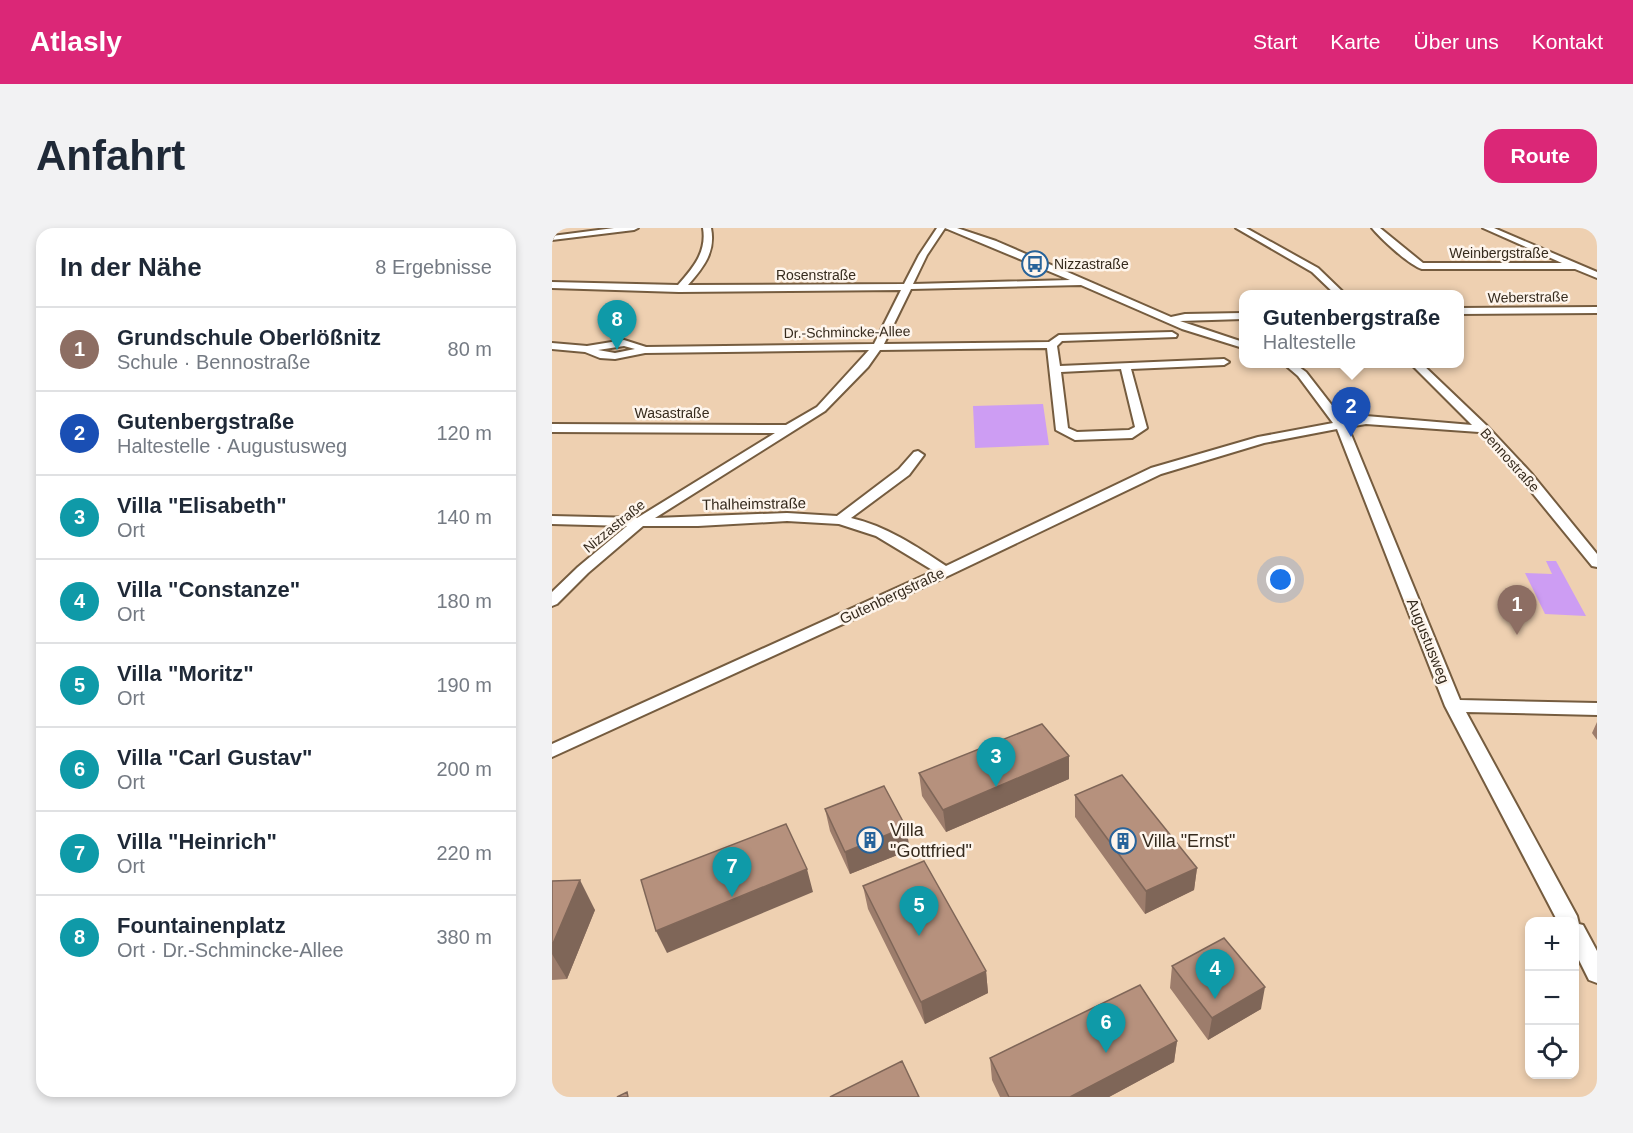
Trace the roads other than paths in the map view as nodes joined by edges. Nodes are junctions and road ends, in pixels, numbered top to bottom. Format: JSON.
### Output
{"nodes":[{"id":1,"x":634,"y":228,"type":"edge"},
{"id":2,"x":707,"y":228,"type":"edge"},
{"id":3,"x":941,"y":228,"type":"edge"},
{"id":4,"x":949,"y":228,"type":"edge"},
{"id":5,"x":1244,"y":228,"type":"edge"},
{"id":6,"x":1376,"y":228,"type":"edge"},
{"id":7,"x":1487,"y":228,"type":"edge"},
{"id":8,"x":554,"y":229,"type":"edge"},
{"id":9,"x":574,"y":236,"type":"junction"},
{"id":10,"x":552,"y":238,"type":"edge"},
{"id":11,"x":1576,"y":266,"type":"junction"},
{"id":12,"x":1597,"y":275,"type":"edge"},
{"id":13,"x":1080,"y":282,"type":"junction"},
{"id":14,"x":552,"y":285,"type":"edge"},
{"id":15,"x":907,"y":288,"type":"junction"},
{"id":16,"x":679,"y":289,"type":"junction"},
{"id":17,"x":1338,"y":290,"type":"edge"},
{"id":18,"x":1597,"y":310,"type":"edge"},
{"id":19,"x":1464,"y":312,"type":"edge"},
{"id":20,"x":1239,"y":316,"type":"edge"},
{"id":21,"x":1169,"y":320,"type":"junction"},
{"id":22,"x":1172,"y":335,"type":"dead end"},
{"id":23,"x":1239,"y":344,"type":"edge"},
{"id":24,"x":1052,"y":345,"type":"junction"},
{"id":25,"x":552,"y":346,"type":"edge"},
{"id":26,"x":878,"y":346,"type":"junction"},
{"id":27,"x":1224,"y":362,"type":"dead end"},
{"id":28,"x":1125,"y":366,"type":"junction"},
{"id":29,"x":1294,"y":368,"type":"edge"},
{"id":30,"x":1421,"y":368,"type":"edge"},
{"id":31,"x":1055,"y":369,"type":"junction"},
{"id":32,"x":1341,"y":425,"type":"junction"},
{"id":33,"x":552,"y":428,"type":"edge"},
{"id":34,"x":792,"y":429,"type":"junction"},
{"id":35,"x":1484,"y":429,"type":"junction"},
{"id":36,"x":918,"y":455,"type":"dead end"},
{"id":37,"x":552,"y":520,"type":"edge"},
{"id":38,"x":642,"y":520,"type":"junction"},
{"id":39,"x":840,"y":520,"type":"junction"},
{"id":40,"x":1597,"y":563,"type":"edge"},
{"id":41,"x":945,"y":572,"type":"junction"},
{"id":42,"x":552,"y":601,"type":"edge"},
{"id":43,"x":1454,"y":706,"type":"junction"},
{"id":44,"x":1597,"y":709,"type":"edge"},
{"id":45,"x":552,"y":751,"type":"edge"},
{"id":46,"x":1567,"y":917,"type":"edge"},
{"id":47,"x":1579,"y":939,"type":"edge"},
{"id":48,"x":1597,"y":973,"type":"edge"}],
"edges":[{"from":1,"to":9,"type":"street"},
{"from":2,"to":16,"type":"street"},
{"from":3,"to":15,"type":"street","name":"Nizzastraße"},
{"from":4,"to":13,"type":"street"},
{"from":5,"to":17,"type":"street"},
{"from":6,"to":11,"type":"street","name":"Weinbergstraße"},
{"from":7,"to":11,"type":"street","name":"Weinbergstraße"},
{"from":8,"to":9,"type":"street"},
{"from":9,"to":10,"type":"street"},
{"from":11,"to":12,"type":"street","name":"Weinbergstraße"},
{"from":13,"to":15,"type":"street","name":"Rosenstraße"},
{"from":13,"to":21,"type":"street"},
{"from":14,"to":16,"type":"street","name":"Rosenstraße"},
{"from":15,"to":16,"type":"street","name":"Rosenstraße"},
{"from":15,"to":26,"type":"street","name":"Nizzastraße"},
{"from":18,"to":19,"type":"street","name":"Weberstraße"},
{"from":20,"to":21,"type":"street"},
{"from":21,"to":23,"type":"street"},
{"from":22,"to":24,"type":"street"},
{"from":24,"to":26,"type":"street","name":"Dr.-Schmincke-Allee"},
{"from":24,"to":31,"type":"street"},
{"from":25,"to":26,"type":"street","name":"Dr.-Schmincke-Allee"},
{"from":26,"to":34,"type":"street","name":"Nizzastraße"},
{"from":27,"to":28,"type":"street"},
{"from":28,"to":31,"type":"street"},
{"from":28,"to":31,"type":"street"},
{"from":29,"to":32,"type":"street","name":"Augustusweg"},
{"from":30,"to":35,"type":"street","name":"Bennostraße"},
{"from":32,"to":35,"type":"street","name":"Gutenbergstraße"},
{"from":32,"to":41,"type":"street","name":"Gutenbergstraße"},
{"from":32,"to":43,"type":"street","name":"Augustusweg"},
{"from":33,"to":34,"type":"street","name":"Wasastraße"},
{"from":34,"to":38,"type":"street","name":"Nizzastraße"},
{"from":35,"to":40,"type":"street","name":"Bennostraße"},
{"from":36,"to":39,"type":"street"},
{"from":37,"to":38,"type":"street","name":"Thalheimstraße"},
{"from":38,"to":39,"type":"street","name":"Thalheimstraße"},
{"from":38,"to":42,"type":"street","name":"Nizzastraße"},
{"from":39,"to":41,"type":"street","name":"Thalheimstraße"},
{"from":41,"to":45,"type":"street","name":"Gutenbergstraße"},
{"from":43,"to":44,"type":"street"},
{"from":43,"to":46,"type":"street","name":"Augustusweg"},
{"from":47,"to":48,"type":"street"}]}
